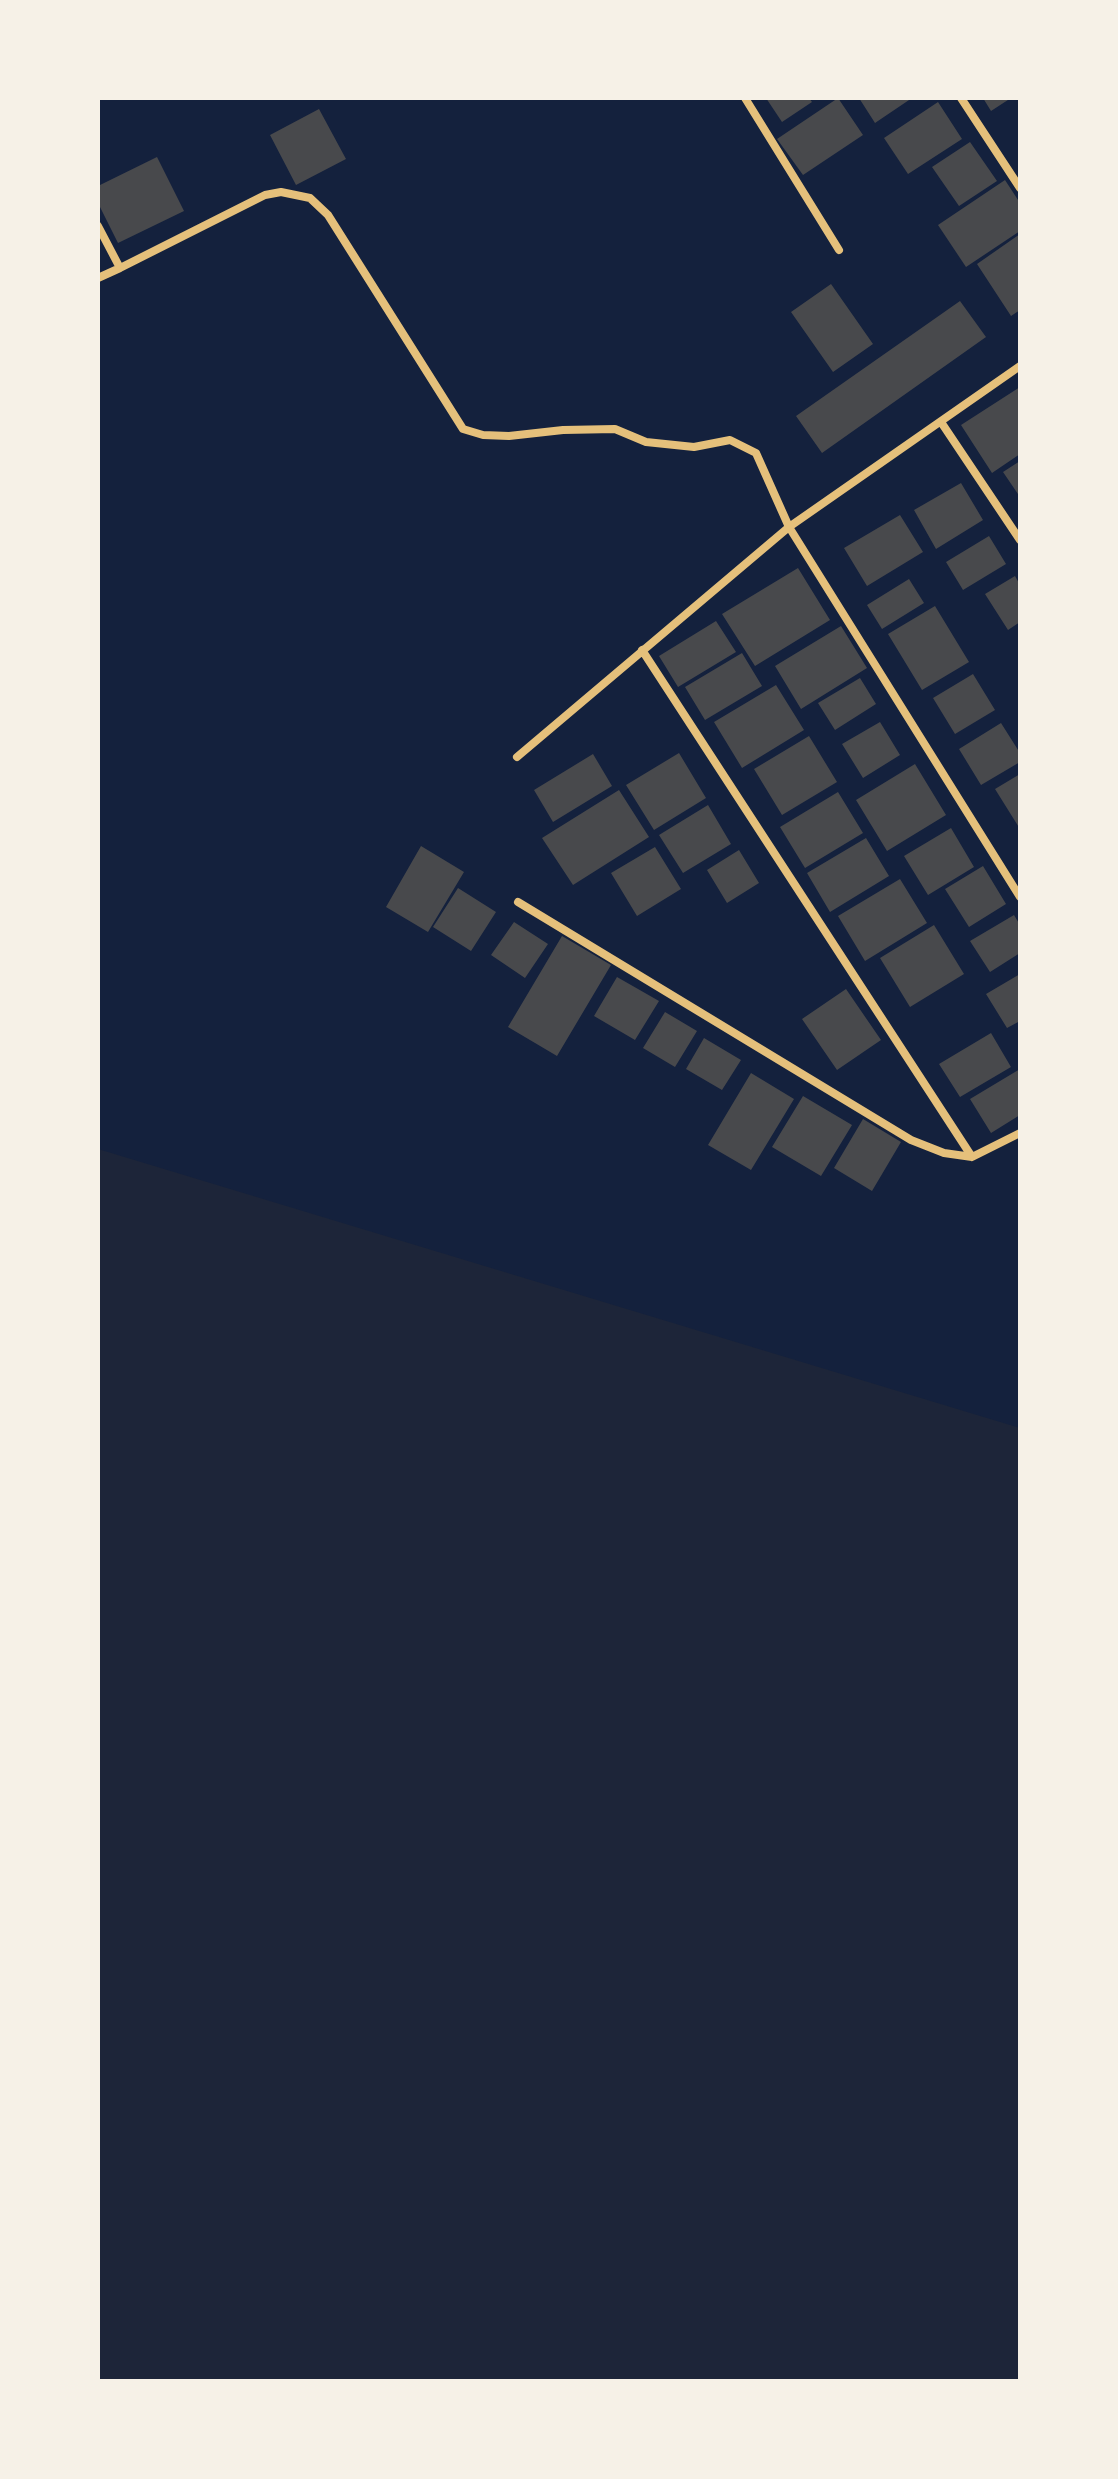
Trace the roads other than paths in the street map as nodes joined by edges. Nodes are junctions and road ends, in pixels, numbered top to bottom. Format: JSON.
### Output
{"nodes":[{"id":1,"x":745,"y":98,"type":"edge"},
{"id":2,"x":961,"y":98,"type":"edge"},
{"id":3,"x":1020,"y":188,"type":"edge"},
{"id":4,"x":98,"y":226,"type":"edge"},
{"id":5,"x":839,"y":250,"type":"dead end"},
{"id":6,"x":120,"y":268,"type":"junction"},
{"id":7,"x":98,"y":278,"type":"edge"},
{"id":8,"x":1020,"y":366,"type":"edge"},
{"id":9,"x":941,"y":422,"type":"junction"},
{"id":10,"x":789,"y":527,"type":"junction"},
{"id":11,"x":1020,"y":540,"type":"edge"},
{"id":12,"x":642,"y":650,"type":"junction"},
{"id":13,"x":517,"y":757,"type":"dead end"},
{"id":14,"x":1020,"y":897,"type":"edge"},
{"id":15,"x":518,"y":902,"type":"dead end"},
{"id":16,"x":1020,"y":1133,"type":"edge"},
{"id":17,"x":972,"y":1157,"type":"junction"}],
"edges":[{"from":1,"to":5,"type":"street"},
{"from":2,"to":3,"type":"street"},
{"from":4,"to":6,"type":"street"},
{"from":6,"to":7,"type":"street"},
{"from":6,"to":10,"type":"street"},
{"from":8,"to":9,"type":"street"},
{"from":9,"to":10,"type":"street"},
{"from":9,"to":11,"type":"street"},
{"from":10,"to":12,"type":"street"},
{"from":10,"to":14,"type":"street"},
{"from":12,"to":13,"type":"street"},
{"from":12,"to":17,"type":"street"},
{"from":15,"to":17,"type":"street"},
{"from":16,"to":17,"type":"street"}]}
